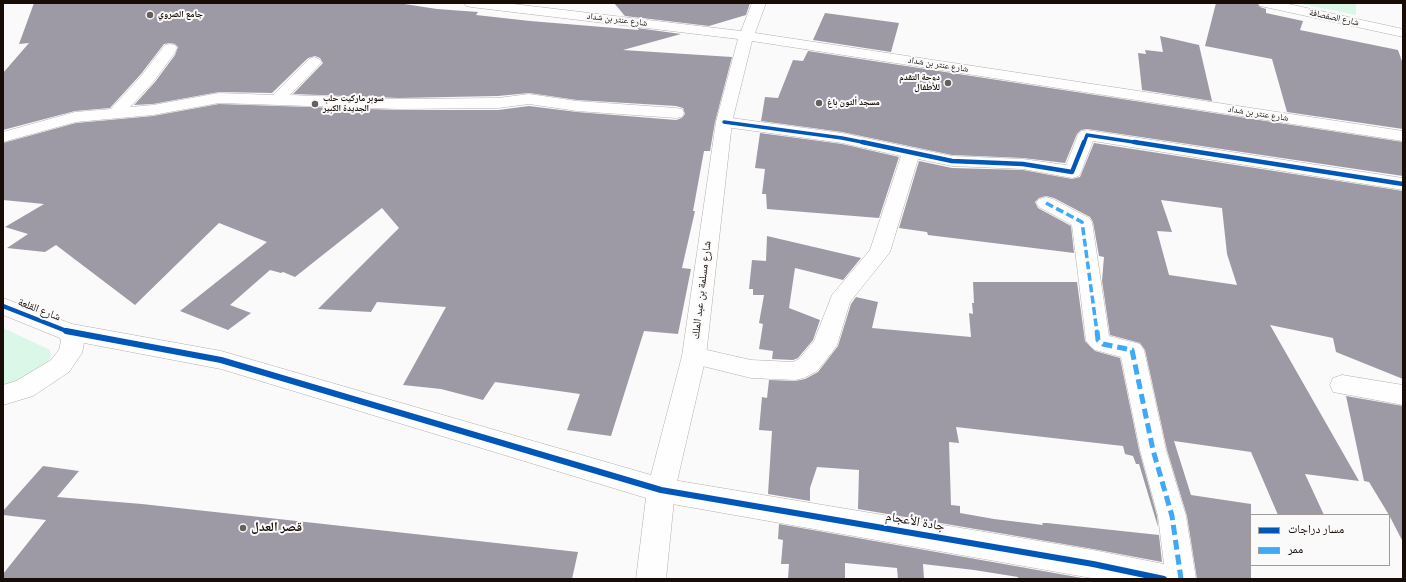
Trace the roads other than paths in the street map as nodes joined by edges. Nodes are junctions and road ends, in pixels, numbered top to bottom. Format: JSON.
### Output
{"nodes":[{"id":1,"x":472,"y":3,"type":"edge"},
{"id":2,"x":759,"y":3,"type":"edge"},
{"id":3,"x":1265,"y":3,"type":"edge"},
{"id":4,"x":1403,"y":33,"type":"edge"},
{"id":5,"x":747,"y":36,"type":"junction"},
{"id":6,"x":170,"y":48,"type":"dead end"},
{"id":7,"x":314,"y":62,"type":"dead end"},
{"id":8,"x":278,"y":99,"type":"junction"},
{"id":9,"x":116,"y":113,"type":"junction"},
{"id":10,"x":676,"y":114,"type":"dead end"},
{"id":11,"x":724,"y":122,"type":"junction"},
{"id":12,"x":1403,"y":136,"type":"edge"},
{"id":13,"x":3,"y":137,"type":"edge"},
{"id":14,"x":912,"y":153,"type":"junction"},
{"id":15,"x":1403,"y":184,"type":"edge"},
{"id":16,"x":1046,"y":203,"type":"dead end"},
{"id":17,"x":3,"y":306,"type":"edge"},
{"id":18,"x":68,"y":332,"type":"junction"},
{"id":19,"x":694,"y":356,"type":"junction"},
{"id":20,"x":1342,"y":385,"type":"dead end"},
{"id":21,"x":3,"y":395,"type":"edge"},
{"id":22,"x":1403,"y":395,"type":"edge"},
{"id":23,"x":661,"y":490,"type":"junction"},
{"id":24,"x":651,"y":579,"type":"edge"},
{"id":25,"x":1164,"y":579,"type":"edge"},
{"id":26,"x":1181,"y":579,"type":"edge"}],
"edges":[{"from":1,"to":5,"type":"street","name":"شارع عنتر بن شداد"},
{"from":2,"to":5,"type":"street","name":"شارع مسلمة بن عبد الملك"},
{"from":3,"to":4,"type":"street","name":"شارع الصفصافة"},
{"from":5,"to":11,"type":"street","name":"شارع مسلمة بن عبد الملك"},
{"from":5,"to":12,"type":"street","name":"شارع عنتر بن شداد"},
{"from":6,"to":9,"type":"street"},
{"from":7,"to":8,"type":"street"},
{"from":8,"to":9,"type":"street"},
{"from":8,"to":10,"type":"street"},
{"from":9,"to":13,"type":"street"},
{"from":11,"to":14,"type":"street"},
{"from":11,"to":19,"type":"street","name":"شارع مسلمة بن عبد الملك"},
{"from":14,"to":15,"type":"street"},
{"from":14,"to":19,"type":"street"},
{"from":16,"to":26,"type":"street"},
{"from":17,"to":18,"type":"street","name":"شارع القلعة"},
{"from":18,"to":21,"type":"street"},
{"from":18,"to":23,"type":"street","name":"شارع القلعة"},
{"from":19,"to":23,"type":"street","name":"شارع مسلمة بن عبد الملك"},
{"from":20,"to":22,"type":"street"},
{"from":23,"to":24,"type":"street","name":"شارع مسلمة بن عبد الملك"},
{"from":23,"to":25,"type":"street","name":"جادة الأعجام"}]}
